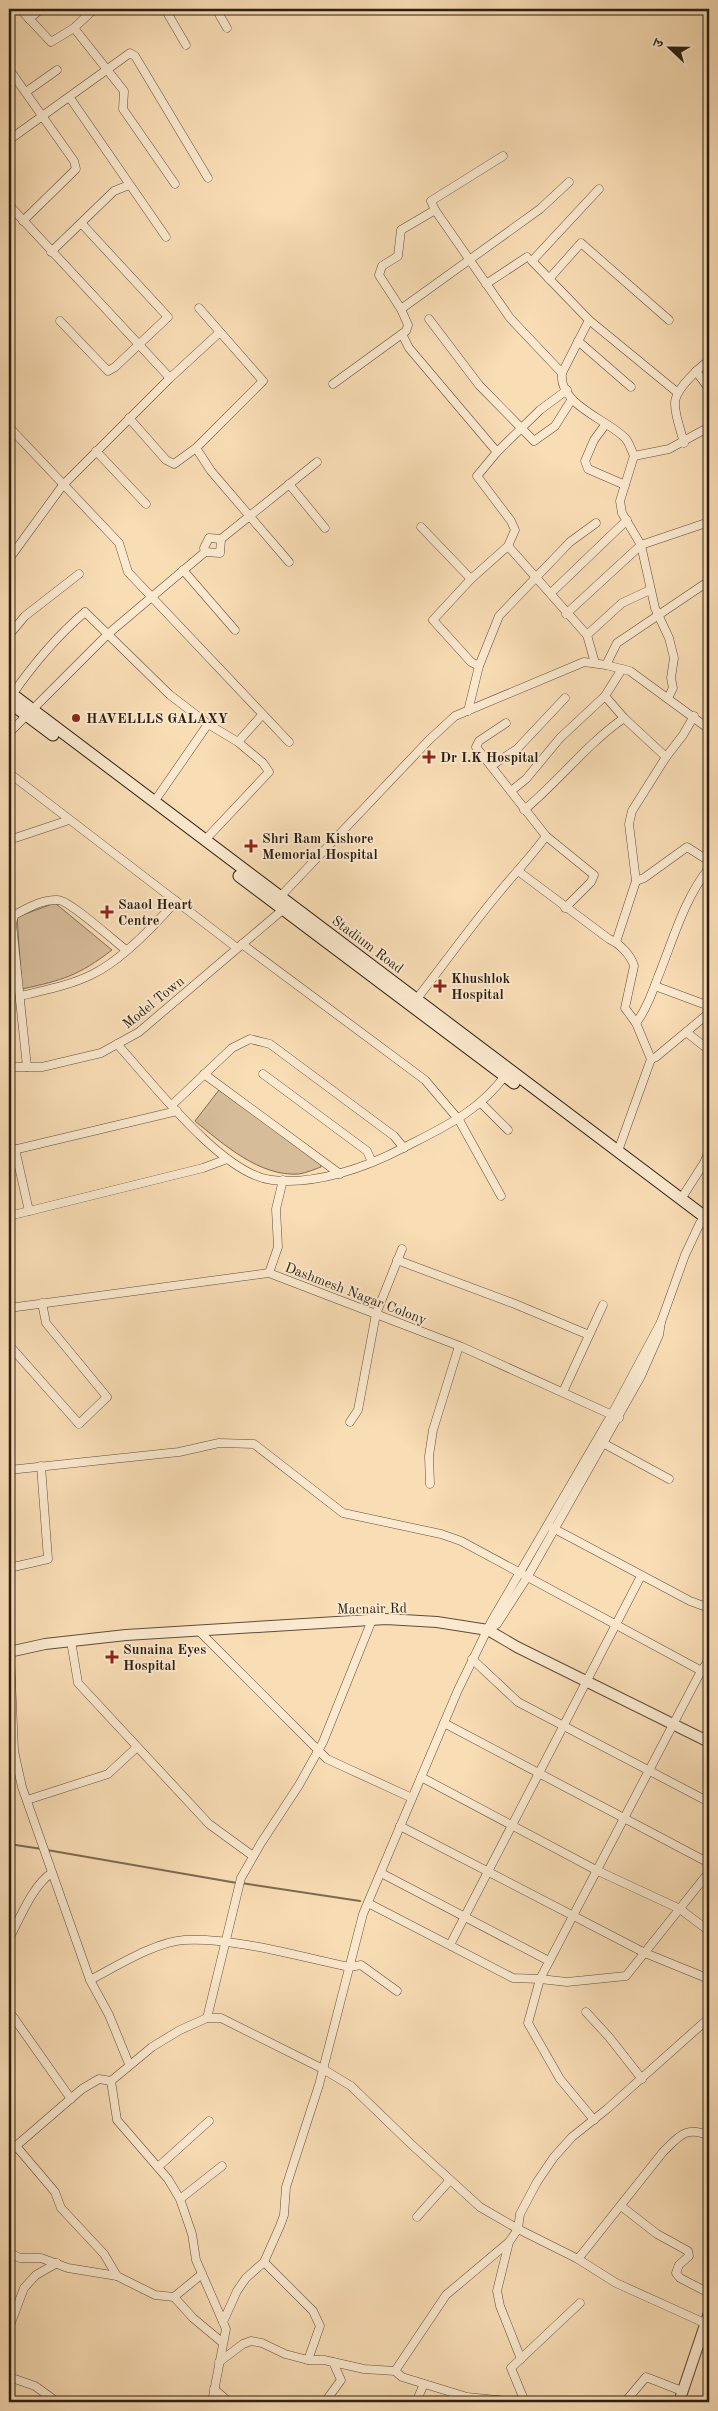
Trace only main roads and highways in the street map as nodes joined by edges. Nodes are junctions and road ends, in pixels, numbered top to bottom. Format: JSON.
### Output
{"nodes":[{"id":1,"x":10,"y":697,"type":"edge"},
{"id":2,"x":30,"y":713,"type":"junction"},
{"id":3,"x":282,"y":903,"type":"junction"},
{"id":4,"x":507,"y":1073,"type":"junction"},
{"id":5,"x":706,"y":1220,"type":"edge"}],
"edges":[{"from":1,"to":2,"type":"main road","name":"Stadium Road"},
{"from":2,"to":3,"type":"main road","name":"Stadium Road"},
{"from":2,"to":3,"type":"main road","name":"Stadium Road"},
{"from":3,"to":4,"type":"main road","name":"Stadium Road"},
{"from":3,"to":4,"type":"main road","name":"Stadium Road"},
{"from":4,"to":5,"type":"main road","name":"Stadium Road"},
{"from":4,"to":5,"type":"main road","name":"Stadium Road"}]}
